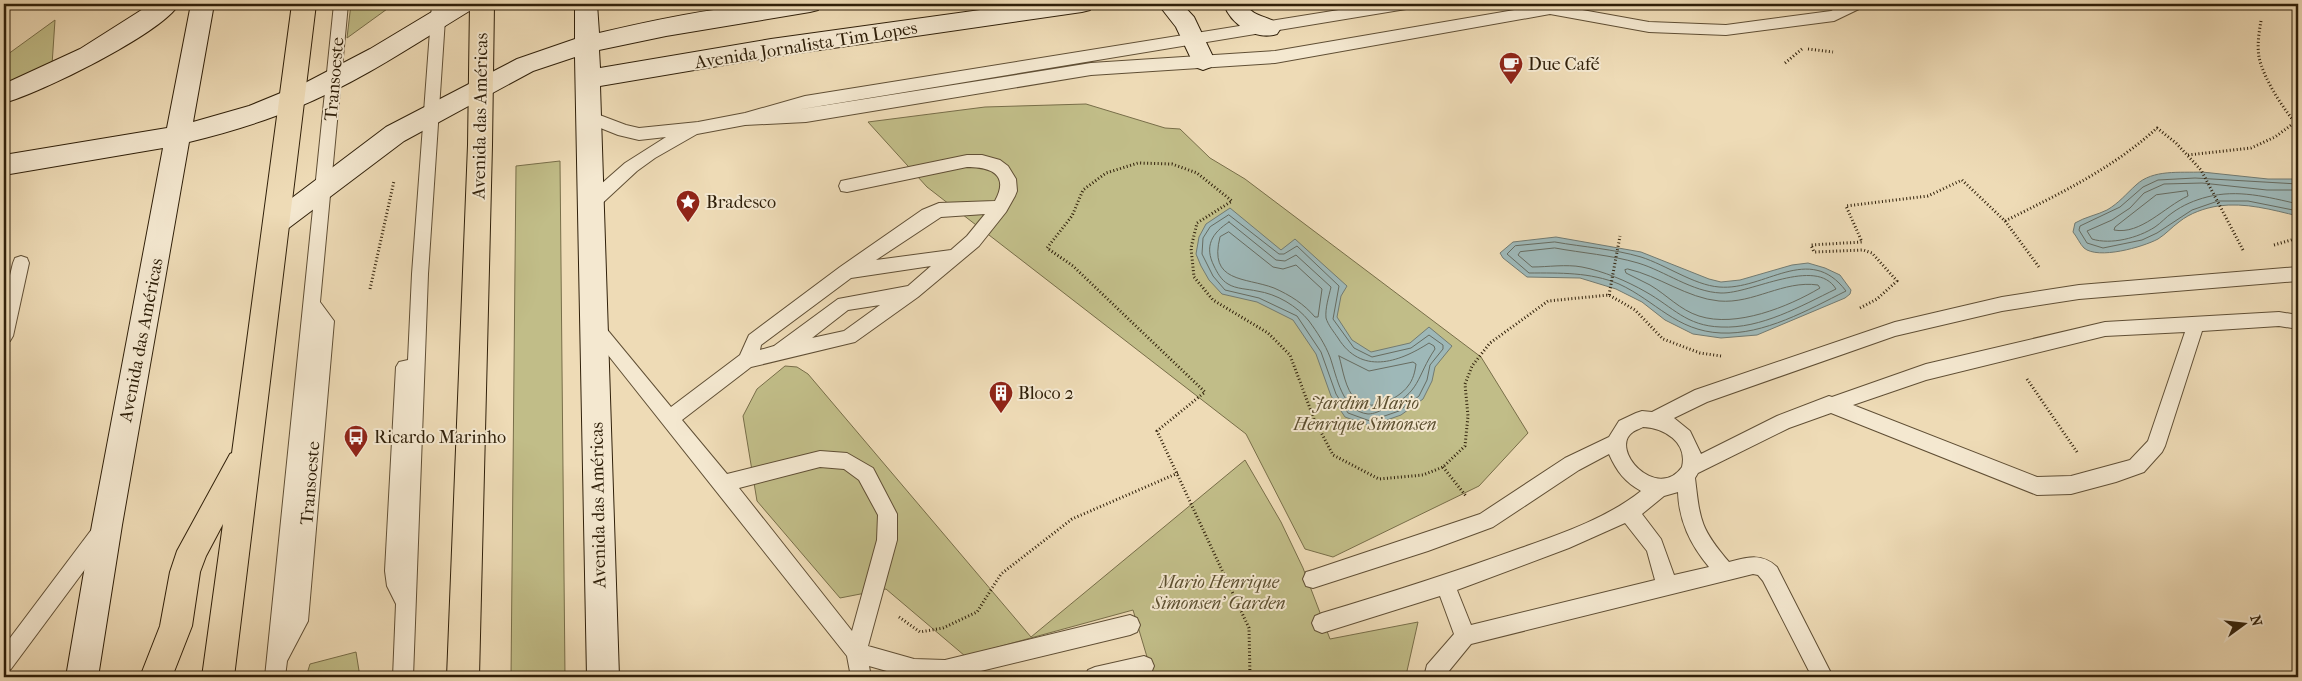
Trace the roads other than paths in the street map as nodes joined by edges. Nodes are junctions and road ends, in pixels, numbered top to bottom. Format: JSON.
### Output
{"nodes":[{"id":1,"x":167,"y":4,"type":"edge"},
{"id":2,"x":202,"y":4,"type":"edge"},
{"id":3,"x":304,"y":4,"type":"edge"},
{"id":4,"x":341,"y":4,"type":"edge"},
{"id":5,"x":463,"y":4,"type":"edge"},
{"id":6,"x":482,"y":4,"type":"edge"},
{"id":7,"x":586,"y":4,"type":"edge"},
{"id":8,"x":810,"y":4,"type":"edge"},
{"id":9,"x":1082,"y":4,"type":"edge"},
{"id":10,"x":1169,"y":4,"type":"edge"},
{"id":11,"x":1235,"y":4,"type":"edge"},
{"id":12,"x":1406,"y":4,"type":"edge"},
{"id":13,"x":1856,"y":4,"type":"edge"},
{"id":14,"x":1521,"y":8,"type":"edge"},
{"id":15,"x":439,"y":11,"type":"edge"},
{"id":16,"x":762,"y":13,"type":"junction"},
{"id":17,"x":1269,"y":28,"type":"junction"},
{"id":18,"x":1194,"y":38,"type":"junction"},
{"id":19,"x":587,"y":45,"type":"junction"},
{"id":20,"x":772,"y":48,"type":"junction"},
{"id":21,"x":1203,"y":62,"type":"junction"},
{"id":22,"x":588,"y":78,"type":"junction"},
{"id":23,"x":335,"y":79,"type":"junction"},
{"id":24,"x":481,"y":87,"type":"junction"},
{"id":25,"x":4,"y":94,"type":"edge"},
{"id":26,"x":290,"y":100,"type":"junction"},
{"id":27,"x":432,"y":114,"type":"junction"},
{"id":28,"x":589,"y":117,"type":"junction"},
{"id":29,"x":745,"y":120,"type":"junction"},
{"id":30,"x":698,"y":128,"type":"junction"},
{"id":31,"x":179,"y":135,"type":"junction"},
{"id":32,"x":4,"y":165,"type":"edge"},
{"id":33,"x":847,"y":186,"type":"dead end"},
{"id":34,"x":323,"y":187,"type":"junction"},
{"id":35,"x":590,"y":204,"type":"junction"},
{"id":36,"x":1000,"y":207,"type":"junction"},
{"id":37,"x":277,"y":223,"type":"junction"},
{"id":38,"x":955,"y":256,"type":"junction"},
{"id":39,"x":21,"y":263,"type":"dead end"},
{"id":40,"x":846,"y":272,"type":"junction"},
{"id":41,"x":2298,"y":274,"type":"edge"},
{"id":42,"x":912,"y":292,"type":"junction"},
{"id":43,"x":2298,"y":322,"type":"edge"},
{"id":44,"x":2196,"y":324,"type":"junction"},
{"id":45,"x":594,"y":325,"type":"junction"},
{"id":46,"x":4,"y":336,"type":"edge"},
{"id":47,"x":779,"y":353,"type":"junction"},
{"id":48,"x":746,"y":360,"type":"junction"},
{"id":49,"x":1829,"y":404,"type":"junction"},
{"id":50,"x":669,"y":419,"type":"junction"},
{"id":51,"x":1656,"y":419,"type":"junction"},
{"id":52,"x":1616,"y":442,"type":"junction"},
{"id":53,"x":246,"y":453,"type":"junction"},
{"id":54,"x":1689,"y":472,"type":"junction"},
{"id":55,"x":723,"y":484,"type":"junction"},
{"id":56,"x":1661,"y":487,"type":"junction"},
{"id":57,"x":1628,"y":513,"type":"junction"},
{"id":58,"x":107,"y":525,"type":"junction"},
{"id":59,"x":1725,"y":571,"type":"junction"},
{"id":60,"x":1313,"y":579,"type":"dead end"},
{"id":61,"x":1445,"y":585,"type":"junction"},
{"id":62,"x":1666,"y":585,"type":"junction"},
{"id":63,"x":1322,"y":623,"type":"dead end"},
{"id":64,"x":1130,"y":625,"type":"dead end"},
{"id":65,"x":1465,"y":636,"type":"junction"},
{"id":66,"x":856,"y":652,"type":"junction"},
{"id":67,"x":4,"y":662,"type":"edge"},
{"id":68,"x":1144,"y":666,"type":"dead end"},
{"id":69,"x":276,"y":669,"type":"edge"},
{"id":70,"x":82,"y":677,"type":"edge"},
{"id":71,"x":156,"y":677,"type":"edge"},
{"id":72,"x":218,"y":677,"type":"edge"},
{"id":73,"x":403,"y":677,"type":"edge"},
{"id":74,"x":462,"y":677,"type":"edge"},
{"id":75,"x":603,"y":677,"type":"edge"},
{"id":76,"x":861,"y":677,"type":"edge"},
{"id":77,"x":1095,"y":677,"type":"edge"},
{"id":78,"x":1434,"y":677,"type":"edge"},
{"id":79,"x":1823,"y":677,"type":"edge"}],
"edges":[{"from":1,"to":25,"type":"street"},
{"from":2,"to":31,"type":"street","name":"Avenida das Américas"},
{"from":3,"to":26,"type":"highway"},
{"from":4,"to":23,"type":"lane","name":"Transoeste"},
{"from":5,"to":15,"type":"street"},
{"from":6,"to":24,"type":"highway","name":"Avenida das Américas"},
{"from":7,"to":19,"type":"street","name":"Avenida das Américas"},
{"from":8,"to":16,"type":"street"},
{"from":9,"to":20,"type":"street","name":"Avenida Jornalista Tim Lopes"},
{"from":10,"to":18,"type":"street"},
{"from":11,"to":17,"type":"street"},
{"from":12,"to":17,"type":"lane"},
{"from":13,"to":14,"type":"lane"},
{"from":14,"to":21,"type":"lane"},
{"from":15,"to":23,"type":"street"},
{"from":15,"to":27,"type":"lane"},
{"from":16,"to":19,"type":"street"},
{"from":16,"to":20,"type":"street"},
{"from":17,"to":18,"type":"lane"},
{"from":18,"to":21,"type":"street"},
{"from":18,"to":29,"type":"lane"},
{"from":19,"to":22,"type":"street","name":"Avenida das Américas"},
{"from":19,"to":24,"type":"street"},
{"from":20,"to":22,"type":"street","name":"Avenida Jornalista Tim Lopes"},
{"from":21,"to":29,"type":"lane"},
{"from":22,"to":28,"type":"street","name":"Avenida das Américas"},
{"from":23,"to":26,"type":"street"},
{"from":23,"to":34,"type":"lane","name":"Transoeste"},
{"from":24,"to":27,"type":"street"},
{"from":24,"to":74,"type":"highway","name":"Avenida das Américas"},
{"from":26,"to":31,"type":"street"},
{"from":26,"to":37,"type":"highway"},
{"from":27,"to":34,"type":"street"},
{"from":27,"to":73,"type":"lane"},
{"from":28,"to":30,"type":"lane"},
{"from":28,"to":35,"type":"street","name":"Avenida das Américas"},
{"from":29,"to":30,"type":"lane"},
{"from":30,"to":35,"type":"lane"},
{"from":31,"to":32,"type":"street"},
{"from":31,"to":58,"type":"street","name":"Avenida das Américas"},
{"from":33,"to":36,"type":"lane"},
{"from":34,"to":37,"type":"street"},
{"from":34,"to":69,"type":"lane","name":"Transoeste"},
{"from":35,"to":45,"type":"street","name":"Avenida das Américas"},
{"from":36,"to":38,"type":"lane"},
{"from":36,"to":40,"type":"lane"},
{"from":37,"to":53,"type":"highway"},
{"from":38,"to":40,"type":"lane"},
{"from":38,"to":42,"type":"lane"},
{"from":39,"to":46,"type":"lane"},
{"from":40,"to":48,"type":"lane"},
{"from":41,"to":51,"type":"lane"},
{"from":42,"to":47,"type":"lane"},
{"from":42,"to":47,"type":"lane"},
{"from":43,"to":44,"type":"lane"},
{"from":44,"to":49,"type":"lane"},
{"from":44,"to":49,"type":"lane"},
{"from":45,"to":50,"type":"lane"},
{"from":45,"to":75,"type":"street","name":"Avenida das Américas"},
{"from":47,"to":48,"type":"lane"},
{"from":48,"to":50,"type":"lane"},
{"from":49,"to":54,"type":"lane"},
{"from":50,"to":55,"type":"lane"},
{"from":51,"to":52,"type":"lane"},
{"from":51,"to":54,"type":"lane"},
{"from":52,"to":56,"type":"lane"},
{"from":52,"to":60,"type":"lane"},
{"from":53,"to":71,"type":"highway"},
{"from":53,"to":72,"type":"highway"},
{"from":54,"to":56,"type":"lane"},
{"from":54,"to":59,"type":"lane"},
{"from":55,"to":66,"type":"lane"},
{"from":55,"to":66,"type":"lane"},
{"from":56,"to":57,"type":"lane"},
{"from":57,"to":61,"type":"lane"},
{"from":57,"to":62,"type":"lane"},
{"from":58,"to":67,"type":"lane"},
{"from":58,"to":70,"type":"street","name":"Avenida das Américas"},
{"from":59,"to":62,"type":"lane"},
{"from":59,"to":79,"type":"lane"},
{"from":61,"to":63,"type":"lane"},
{"from":61,"to":65,"type":"lane"},
{"from":62,"to":65,"type":"lane"},
{"from":64,"to":66,"type":"lane"},
{"from":65,"to":78,"type":"lane"},
{"from":66,"to":76,"type":"lane"},
{"from":68,"to":77,"type":"lane"}]}
